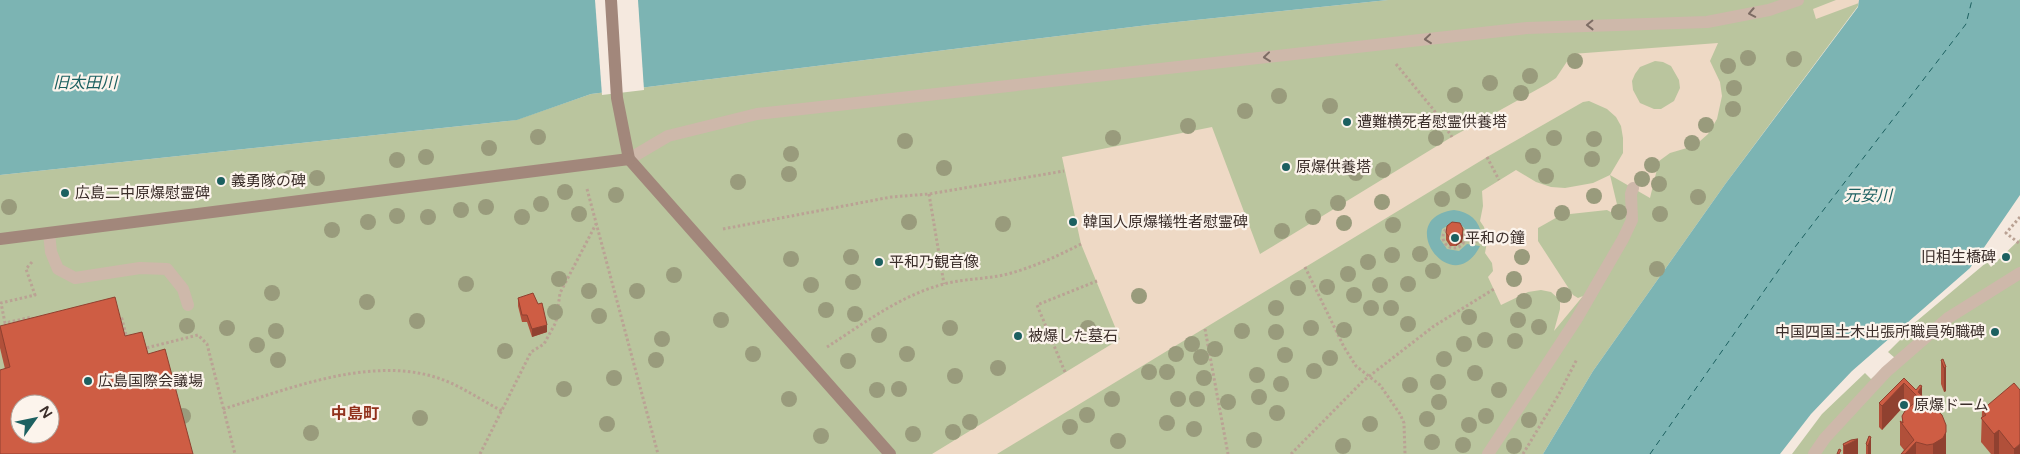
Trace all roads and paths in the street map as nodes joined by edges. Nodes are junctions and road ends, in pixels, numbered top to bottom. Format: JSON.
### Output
{"nodes":[{"id":1,"x":611,"y":0,"type":"edge"},
{"id":2,"x":1798,"y":0,"type":"edge"},
{"id":3,"x":1394,"y":61,"type":"dead end"},
{"id":4,"x":1452,"y":137,"type":"dead end"},
{"id":5,"x":1487,"y":157,"type":"dead end"},
{"id":6,"x":629,"y":159,"type":"junction"},
{"id":7,"x":1064,"y":171,"type":"dead end"},
{"id":8,"x":1499,"y":180,"type":"dead end"},
{"id":9,"x":1633,"y":188,"type":"dead end"},
{"id":10,"x":588,"y":189,"type":"dead end"},
{"id":11,"x":929,"y":194,"type":"junction"},
{"id":12,"x":2020,"y":216,"type":"edge"},
{"id":13,"x":596,"y":223,"type":"junction"},
{"id":14,"x":723,"y":229,"type":"dead end"},
{"id":15,"x":49,"y":233,"type":"junction"},
{"id":16,"x":0,"y":239,"type":"edge"},
{"id":17,"x":1465,"y":240,"type":"junction"},
{"id":18,"x":1487,"y":242,"type":"dead end"},
{"id":19,"x":1081,"y":244,"type":"dead end"},
{"id":20,"x":2020,"y":244,"type":"edge"},
{"id":21,"x":32,"y":262,"type":"dead end"},
{"id":22,"x":1305,"y":267,"type":"dead end"},
{"id":23,"x":2020,"y":274,"type":"edge"},
{"id":24,"x":1097,"y":281,"type":"dead end"},
{"id":25,"x":944,"y":284,"type":"junction"},
{"id":26,"x":1494,"y":289,"type":"dead end"},
{"id":27,"x":188,"y":305,"type":"dead end"},
{"id":28,"x":116,"y":312,"type":"edge"},
{"id":29,"x":34,"y":324,"type":"edge"},
{"id":30,"x":1204,"y":329,"type":"dead end"},
{"id":31,"x":130,"y":346,"type":"edge"},
{"id":32,"x":827,"y":347,"type":"dead end"},
{"id":33,"x":137,"y":350,"type":"edge"},
{"id":34,"x":1580,"y":354,"type":"dead end"},
{"id":35,"x":1065,"y":372,"type":"dead end"},
{"id":36,"x":1369,"y":376,"type":"junction"},
{"id":37,"x":223,"y":409,"type":"junction"},
{"id":38,"x":502,"y":411,"type":"junction"},
{"id":39,"x":236,"y":454,"type":"edge"},
{"id":40,"x":480,"y":454,"type":"edge"},
{"id":41,"x":658,"y":454,"type":"edge"},
{"id":42,"x":890,"y":454,"type":"edge"},
{"id":43,"x":1228,"y":454,"type":"edge"},
{"id":44,"x":1291,"y":454,"type":"edge"},
{"id":45,"x":1405,"y":454,"type":"edge"},
{"id":46,"x":1488,"y":454,"type":"edge"},
{"id":47,"x":1523,"y":454,"type":"edge"},
{"id":48,"x":1814,"y":454,"type":"edge"}],
"edges":[{"from":1,"to":6,"type":"street"},
{"from":2,"to":6,"type":"street","one_way":true},
{"from":3,"to":4,"type":"path"},
{"from":5,"to":8,"type":"path"},
{"from":6,"to":15,"type":"street"},
{"from":6,"to":42,"type":"street"},
{"from":7,"to":11,"type":"path"},
{"from":9,"to":46,"type":"street"},
{"from":10,"to":13,"type":"path"},
{"from":11,"to":14,"type":"path"},
{"from":11,"to":25,"type":"path"},
{"from":12,"to":20,"type":"path"},
{"from":13,"to":38,"type":"path"},
{"from":13,"to":41,"type":"path"},
{"from":15,"to":16,"type":"street"},
{"from":15,"to":27,"type":"street"},
{"from":17,"to":17,"type":"path"},
{"from":17,"to":18,"type":"path"},
{"from":19,"to":25,"type":"path"},
{"from":21,"to":29,"type":"path"},
{"from":22,"to":36,"type":"path"},
{"from":23,"to":48,"type":"street"},
{"from":24,"to":35,"type":"path"},
{"from":25,"to":32,"type":"path"},
{"from":26,"to":36,"type":"path"},
{"from":28,"to":31,"type":"path"},
{"from":30,"to":43,"type":"path"},
{"from":33,"to":37,"type":"path"},
{"from":34,"to":47,"type":"path"},
{"from":36,"to":44,"type":"path"},
{"from":36,"to":45,"type":"path"},
{"from":37,"to":38,"type":"path"},
{"from":37,"to":39,"type":"path"},
{"from":38,"to":40,"type":"path"}]}
